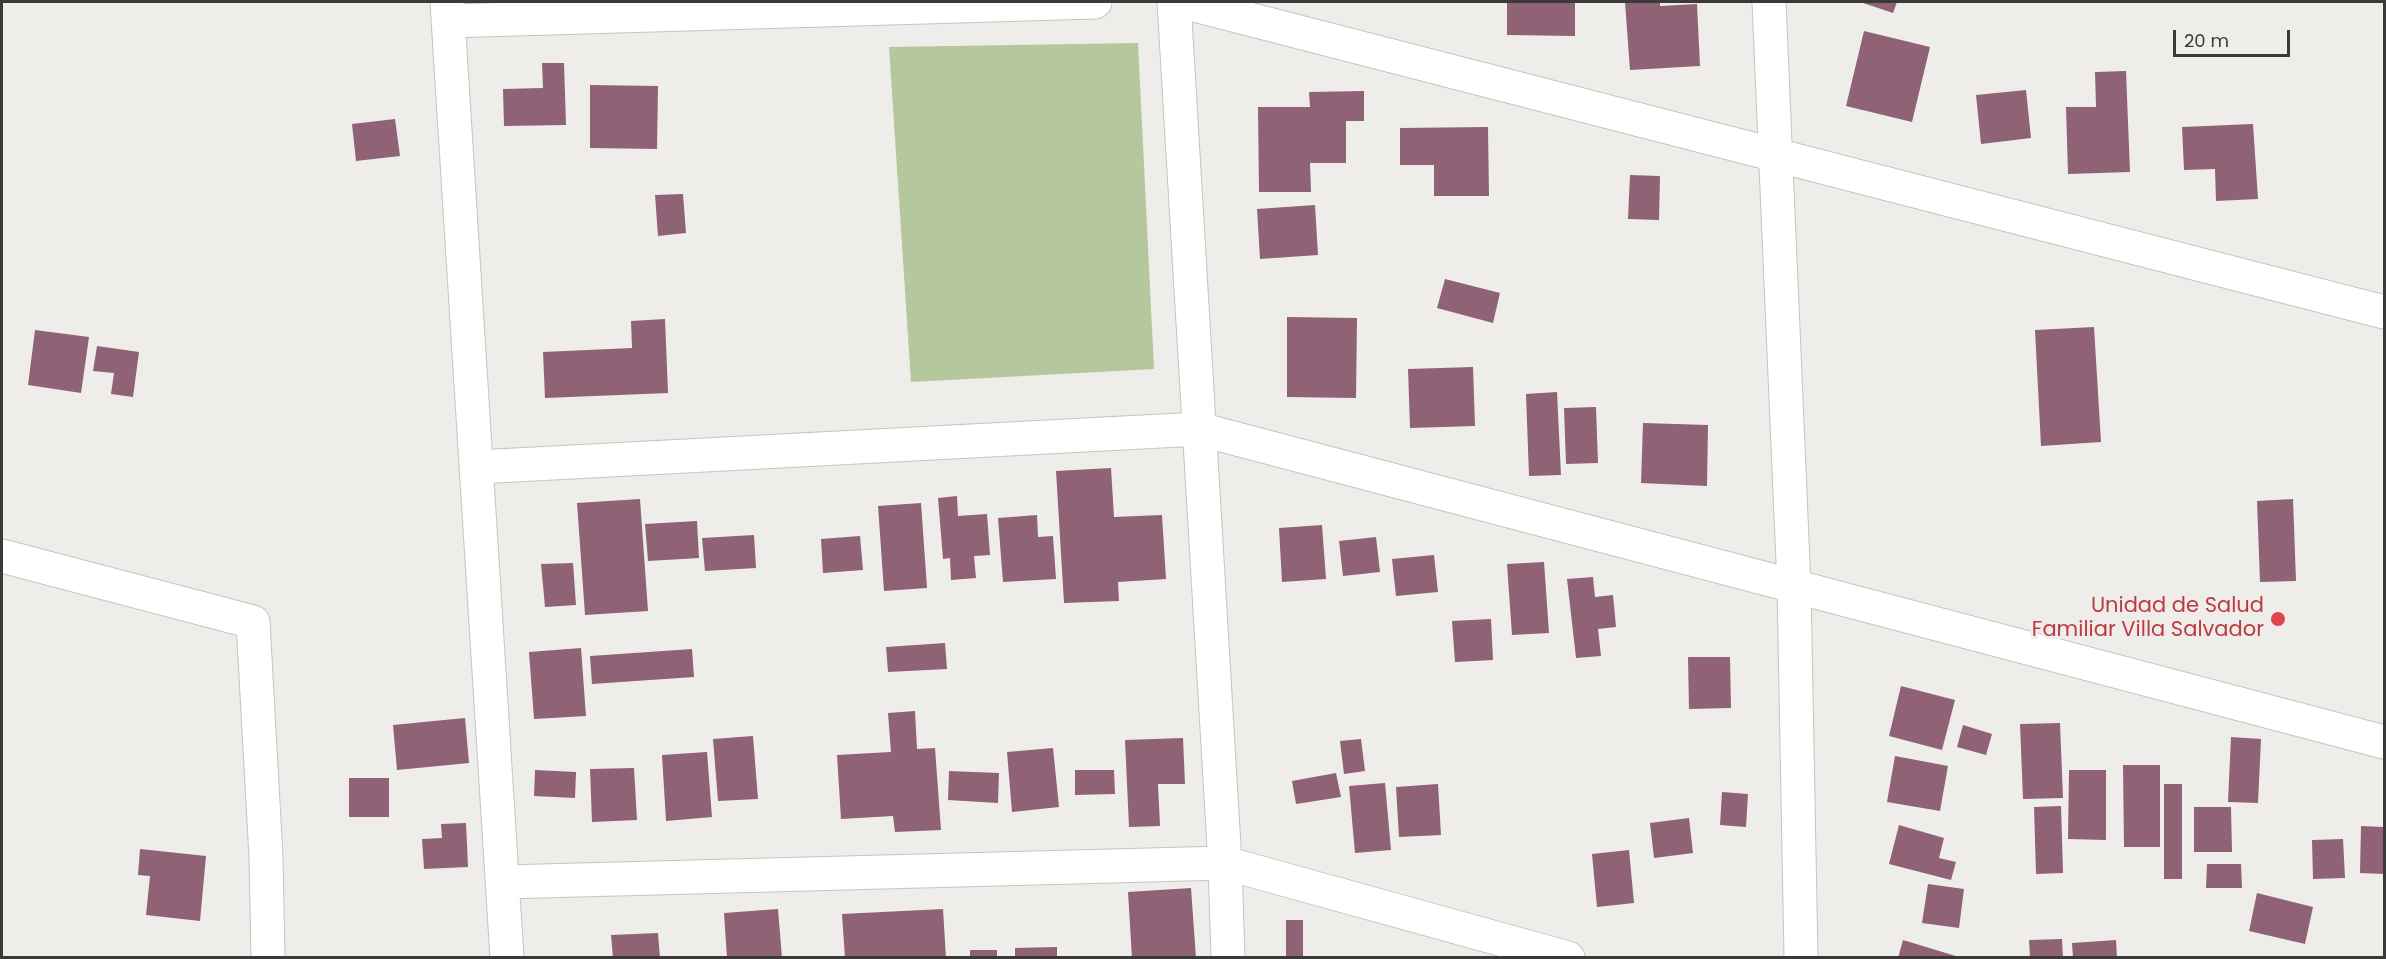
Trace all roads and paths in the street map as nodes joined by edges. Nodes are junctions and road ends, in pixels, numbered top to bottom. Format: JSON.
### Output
{"nodes":[{"id":1,"x":1095,"y":2,"type":"edge"},
{"id":2,"x":1174,"y":2,"type":"edge"},
{"id":3,"x":1183,"y":2,"type":"edge"},
{"id":4,"x":1769,"y":2,"type":"edge"},
{"id":5,"x":448,"y":11,"type":"edge"},
{"id":6,"x":1774,"y":154,"type":"junction"},
{"id":7,"x":2385,"y":312,"type":"edge"},
{"id":8,"x":1199,"y":429,"type":"junction"},
{"id":9,"x":477,"y":467,"type":"junction"},
{"id":10,"x":2,"y":556,"type":"edge"},
{"id":11,"x":1794,"y":586,"type":"junction"},
{"id":12,"x":2385,"y":742,"type":"edge"},
{"id":13,"x":1225,"y":863,"type":"junction"},
{"id":14,"x":503,"y":882,"type":"junction"},
{"id":15,"x":268,"y":957,"type":"edge"},
{"id":16,"x":507,"y":957,"type":"edge"},
{"id":17,"x":1228,"y":957,"type":"edge"},
{"id":18,"x":1568,"y":957,"type":"edge"},
{"id":19,"x":1801,"y":957,"type":"edge"}],
"edges":[{"from":1,"to":5,"type":"street"},
{"from":2,"to":8,"type":"street"},
{"from":3,"to":6,"type":"street"},
{"from":4,"to":6,"type":"street"},
{"from":5,"to":9,"type":"street"},
{"from":6,"to":7,"type":"street"},
{"from":6,"to":11,"type":"street"},
{"from":8,"to":9,"type":"street"},
{"from":8,"to":11,"type":"street"},
{"from":8,"to":13,"type":"street"},
{"from":9,"to":14,"type":"street"},
{"from":10,"to":15,"type":"street"},
{"from":11,"to":12,"type":"street"},
{"from":11,"to":19,"type":"street"},
{"from":13,"to":14,"type":"street"},
{"from":13,"to":17,"type":"street"},
{"from":13,"to":18,"type":"street"},
{"from":14,"to":16,"type":"street"}]}
